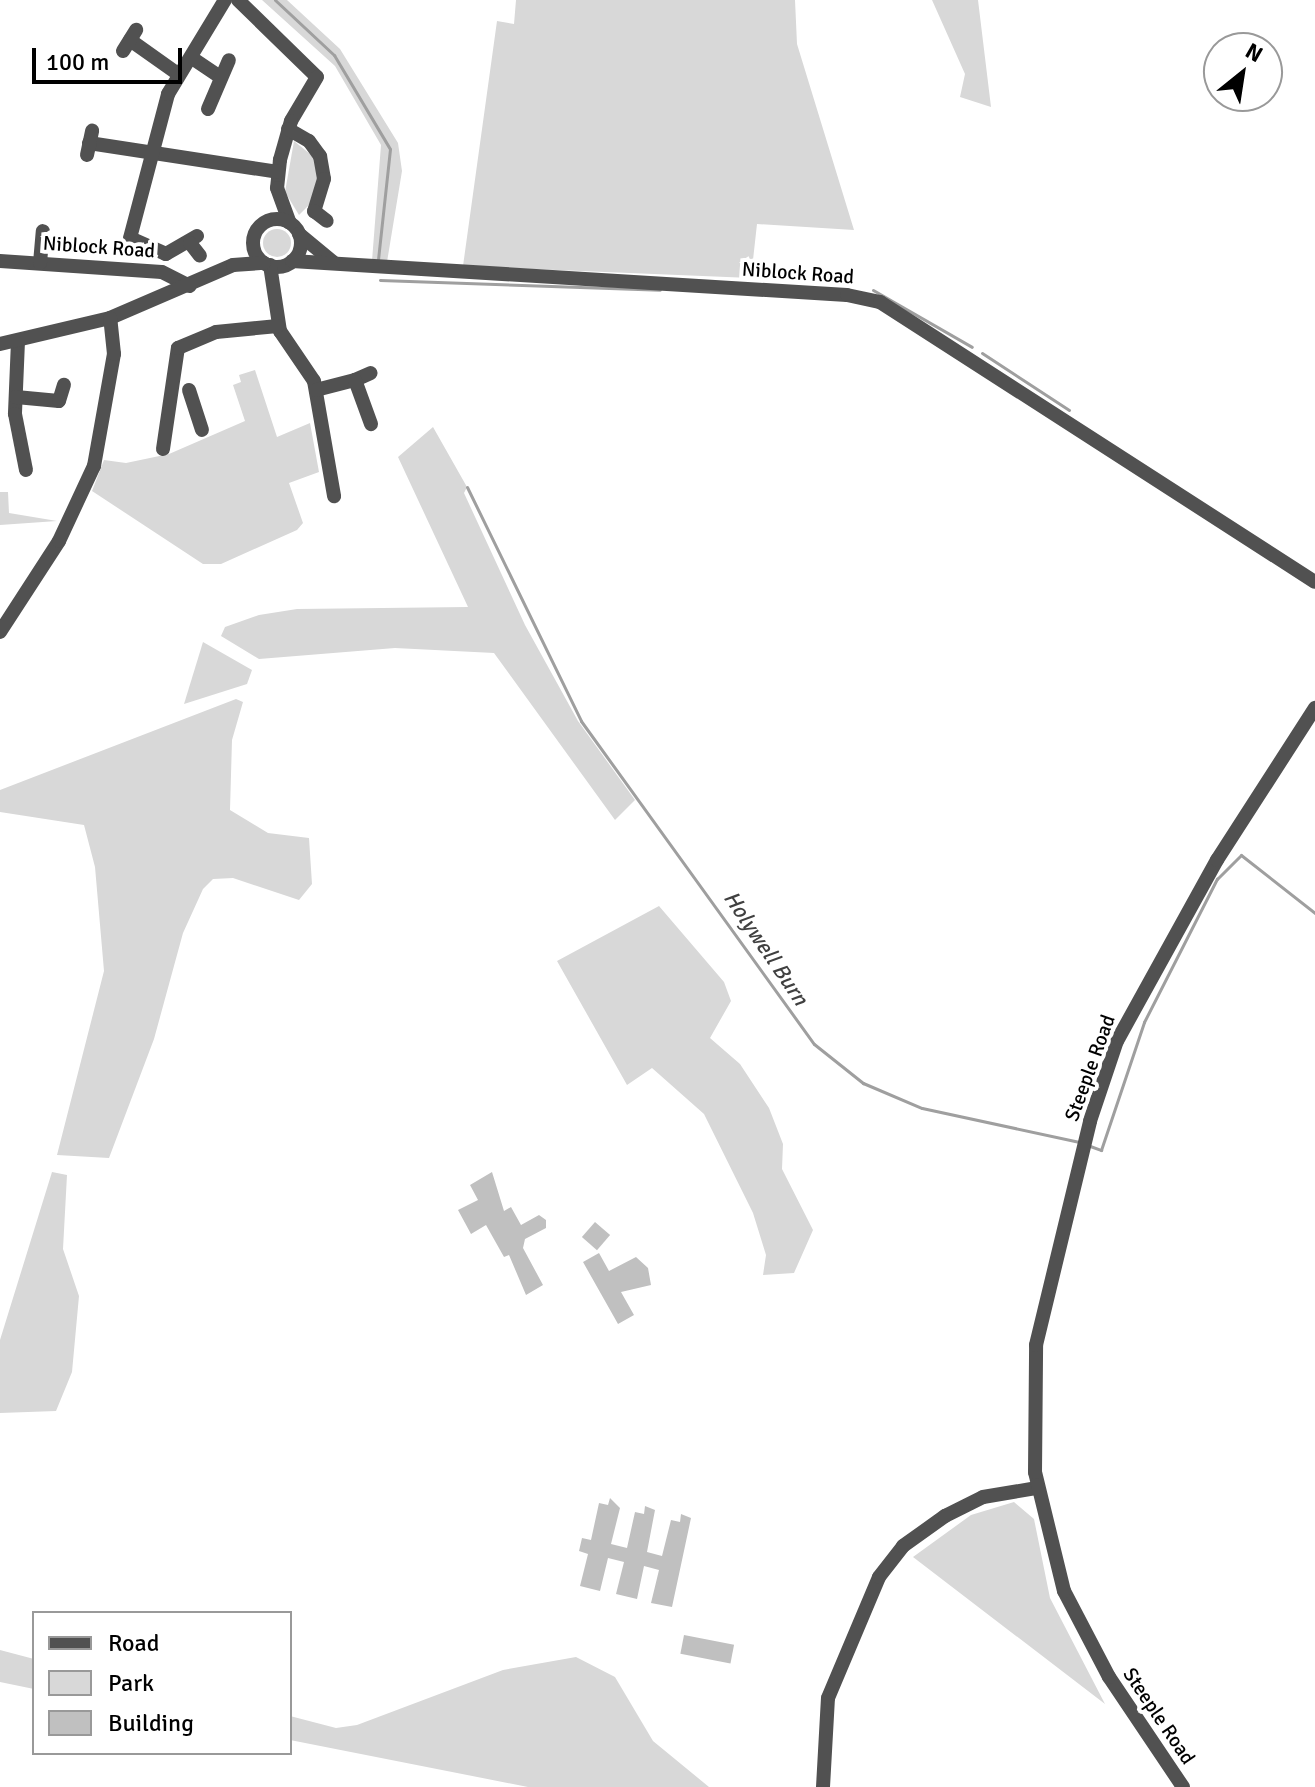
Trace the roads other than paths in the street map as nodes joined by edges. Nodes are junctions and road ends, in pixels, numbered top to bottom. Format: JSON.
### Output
{"nodes":[{"id":1,"x":225,"y":0,"type":"edge"},
{"id":2,"x":238,"y":0,"type":"edge"},
{"id":3,"x":130,"y":40,"type":"dead end"},
{"id":4,"x":192,"y":58,"type":"junction"},
{"id":5,"x":229,"y":60,"type":"dead end"},
{"id":6,"x":178,"y":74,"type":"junction"},
{"id":7,"x":220,"y":77,"type":"junction"},
{"id":8,"x":208,"y":109,"type":"dead end"},
{"id":9,"x":288,"y":129,"type":"junction"},
{"id":10,"x":89,"y":143,"type":"dead end"},
{"id":11,"x":152,"y":152,"type":"junction"},
{"id":12,"x":278,"y":172,"type":"junction"},
{"id":13,"x":277,"y":188,"type":"junction"},
{"id":14,"x":327,"y":221,"type":"dead end"},
{"id":15,"x":294,"y":229,"type":"junction"},
{"id":16,"x":43,"y":231,"type":"dead end"},
{"id":17,"x":258,"y":231,"type":"junction"},
{"id":18,"x":200,"y":256,"type":"dead end"},
{"id":19,"x":0,"y":261,"type":"edge"},
{"id":20,"x":291,"y":261,"type":"junction"},
{"id":21,"x":40,"y":263,"type":"junction"},
{"id":22,"x":267,"y":264,"type":"junction"},
{"id":23,"x":233,"y":265,"type":"junction"},
{"id":24,"x":340,"y":267,"type":"junction"},
{"id":25,"x":190,"y":286,"type":"junction"},
{"id":26,"x":278,"y":294,"type":"junction"},
{"id":27,"x":110,"y":318,"type":"junction"},
{"id":28,"x":278,"y":326,"type":"junction"},
{"id":29,"x":18,"y":341,"type":"junction"},
{"id":30,"x":0,"y":344,"type":"edge"},
{"id":31,"x":371,"y":373,"type":"dead end"},
{"id":32,"x":355,"y":380,"type":"junction"},
{"id":33,"x":64,"y":385,"type":"dead end"},
{"id":34,"x":189,"y":390,"type":"dead end"},
{"id":35,"x":316,"y":390,"type":"junction"},
{"id":36,"x":16,"y":397,"type":"junction"},
{"id":37,"x":196,"y":412,"type":"junction"},
{"id":38,"x":8,"y":414,"type":"edge"},
{"id":39,"x":167,"y":414,"type":"junction"},
{"id":40,"x":371,"y":424,"type":"dead end"},
{"id":41,"x":202,"y":430,"type":"dead end"},
{"id":42,"x":163,"y":449,"type":"dead end"},
{"id":43,"x":26,"y":470,"type":"dead end"},
{"id":44,"x":335,"y":487,"type":"dead end"},
{"id":45,"x":1315,"y":582,"type":"edge"},
{"id":46,"x":0,"y":632,"type":"edge"},
{"id":47,"x":1315,"y":708,"type":"edge"},
{"id":48,"x":1037,"y":1488,"type":"junction"},
{"id":49,"x":823,"y":1787,"type":"edge"},
{"id":50,"x":1183,"y":1787,"type":"edge"}],
"edges":[{"from":1,"to":4,"type":"street"},
{"from":2,"to":9,"type":"street"},
{"from":3,"to":6,"type":"street"},
{"from":4,"to":6,"type":"street"},
{"from":4,"to":7,"type":"street"},
{"from":5,"to":7,"type":"street"},
{"from":6,"to":11,"type":"street"},
{"from":7,"to":8,"type":"street"},
{"from":9,"to":12,"type":"street"},
{"from":9,"to":14,"type":"street"},
{"from":10,"to":11,"type":"street"},
{"from":11,"to":12,"type":"street"},
{"from":11,"to":18,"type":"street"},
{"from":12,"to":13,"type":"street"},
{"from":13,"to":15,"type":"street"},
{"from":13,"to":17,"type":"street"},
{"from":15,"to":17,"type":"street"},
{"from":15,"to":20,"type":"street"},
{"from":15,"to":24,"type":"street"},
{"from":16,"to":21,"type":"street"},
{"from":17,"to":22,"type":"street"},
{"from":17,"to":23,"type":"street"},
{"from":19,"to":21,"type":"street","name":"Niblock Road"},
{"from":20,"to":22,"type":"street","name":"Niblock Road"},
{"from":20,"to":24,"type":"street","name":"Niblock Road"},
{"from":20,"to":26,"type":"street"},
{"from":21,"to":25,"type":"street","name":"Niblock Road"},
{"from":22,"to":23,"type":"street","name":"Niblock Road"},
{"from":22,"to":26,"type":"street"},
{"from":23,"to":25,"type":"street"},
{"from":24,"to":45,"type":"street","name":"Niblock Road"},
{"from":25,"to":27,"type":"street"},
{"from":26,"to":28,"type":"street"},
{"from":27,"to":29,"type":"street"},
{"from":27,"to":46,"type":"street"},
{"from":28,"to":35,"type":"street"},
{"from":28,"to":39,"type":"street"},
{"from":29,"to":30,"type":"street"},
{"from":29,"to":36,"type":"street"},
{"from":31,"to":32,"type":"street"},
{"from":32,"to":35,"type":"street"},
{"from":32,"to":40,"type":"street"},
{"from":33,"to":36,"type":"street"},
{"from":34,"to":37,"type":"street"},
{"from":35,"to":44,"type":"street"},
{"from":36,"to":38,"type":"street"},
{"from":37,"to":39,"type":"street"},
{"from":37,"to":41,"type":"street"},
{"from":38,"to":43,"type":"street"},
{"from":39,"to":42,"type":"street"},
{"from":47,"to":48,"type":"street","name":"Steeple Road"},
{"from":48,"to":49,"type":"street"},
{"from":48,"to":50,"type":"street","name":"Steeple Road"}]}
